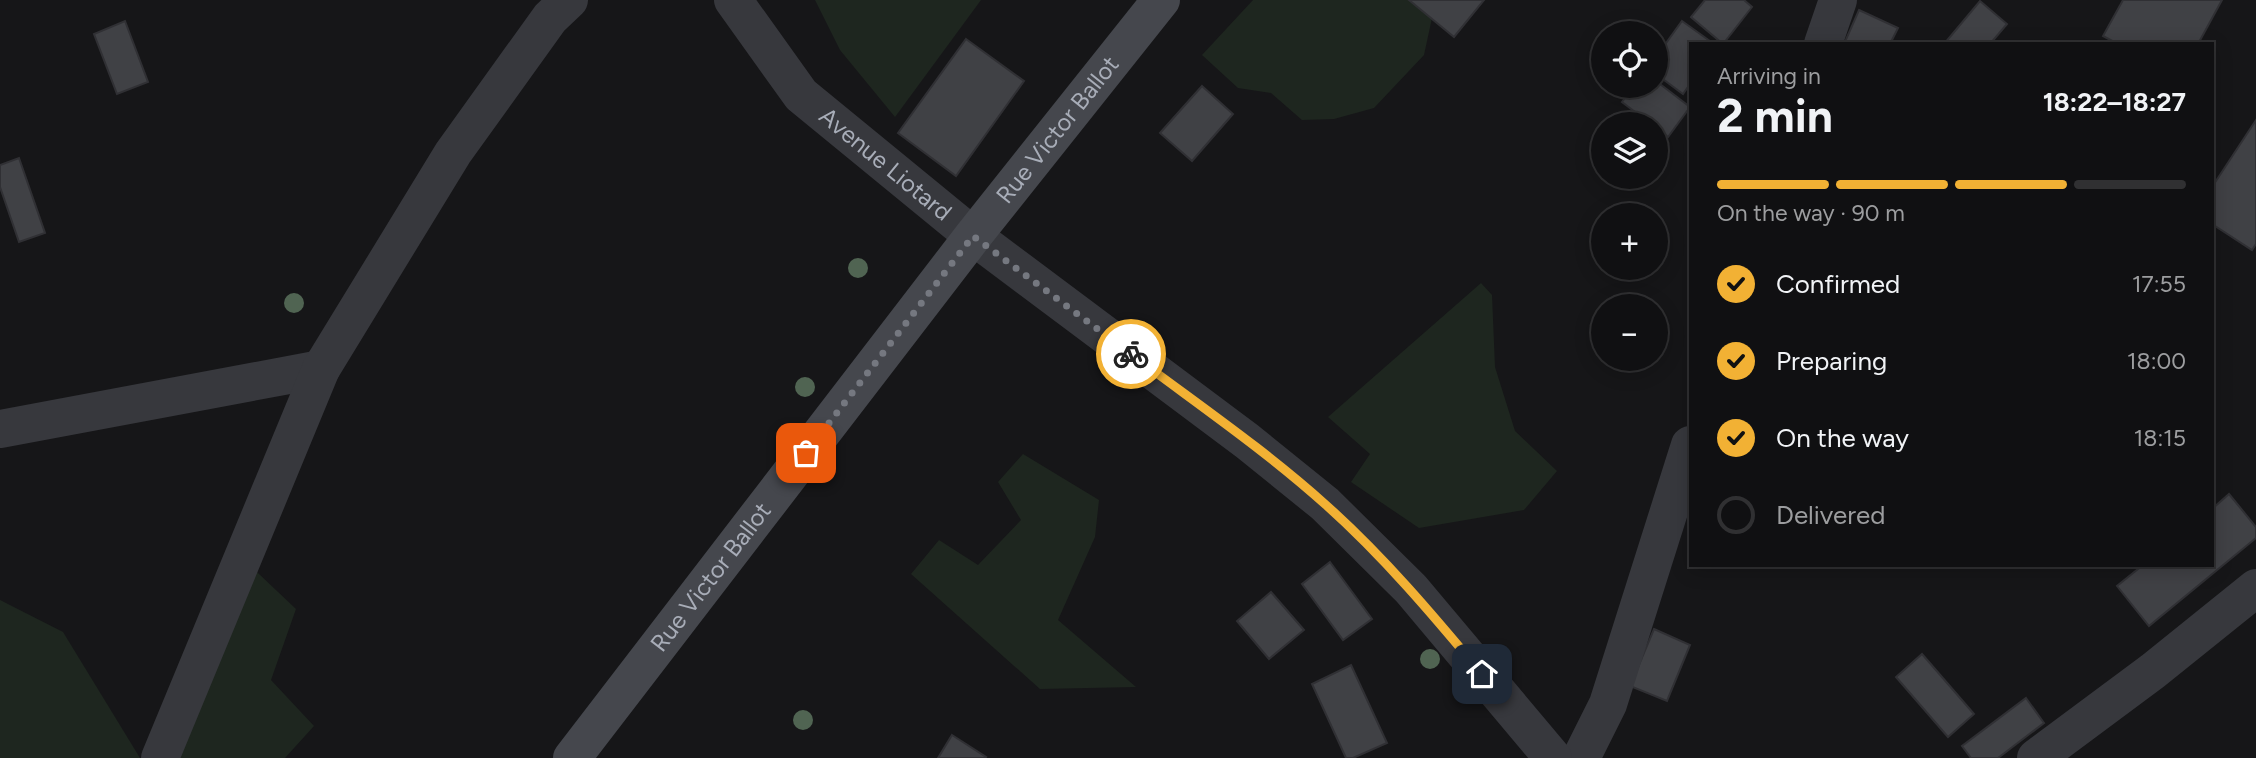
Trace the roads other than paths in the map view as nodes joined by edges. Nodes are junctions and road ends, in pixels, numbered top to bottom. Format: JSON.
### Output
{"nodes":[{"id":1,"x":569,"y":0,"type":"edge"},
{"id":2,"x":733,"y":0,"type":"edge"},
{"id":3,"x":1161,"y":0,"type":"edge"},
{"id":4,"x":1838,"y":0,"type":"edge"},
{"id":5,"x":1824,"y":42,"type":"edge"},
{"id":6,"x":973,"y":236,"type":"junction"},
{"id":7,"x":321,"y":369,"type":"junction"},
{"id":8,"x":0,"y":429,"type":"edge"},
{"id":9,"x":1689,"y":448,"type":"edge"},
{"id":10,"x":2256,"y":588,"type":"edge"},
{"id":11,"x":160,"y":758,"type":"edge"},
{"id":12,"x":572,"y":758,"type":"edge"},
{"id":13,"x":1553,"y":758,"type":"edge"},
{"id":14,"x":1581,"y":758,"type":"edge"},
{"id":15,"x":2036,"y":758,"type":"edge"}],
"edges":[{"from":1,"to":7,"type":"street"},
{"from":2,"to":6,"type":"street","name":"Avenue Liotard"},
{"from":3,"to":6,"type":"main road","name":"Rue Victor Ballot"},
{"from":4,"to":5,"type":"street"},
{"from":6,"to":12,"type":"main road","name":"Rue Victor Ballot"},
{"from":6,"to":13,"type":"street","name":"Avenue Liotard"},
{"from":7,"to":8,"type":"street"},
{"from":7,"to":11,"type":"street"},
{"from":9,"to":14,"type":"street"},
{"from":10,"to":15,"type":"street"}]}
